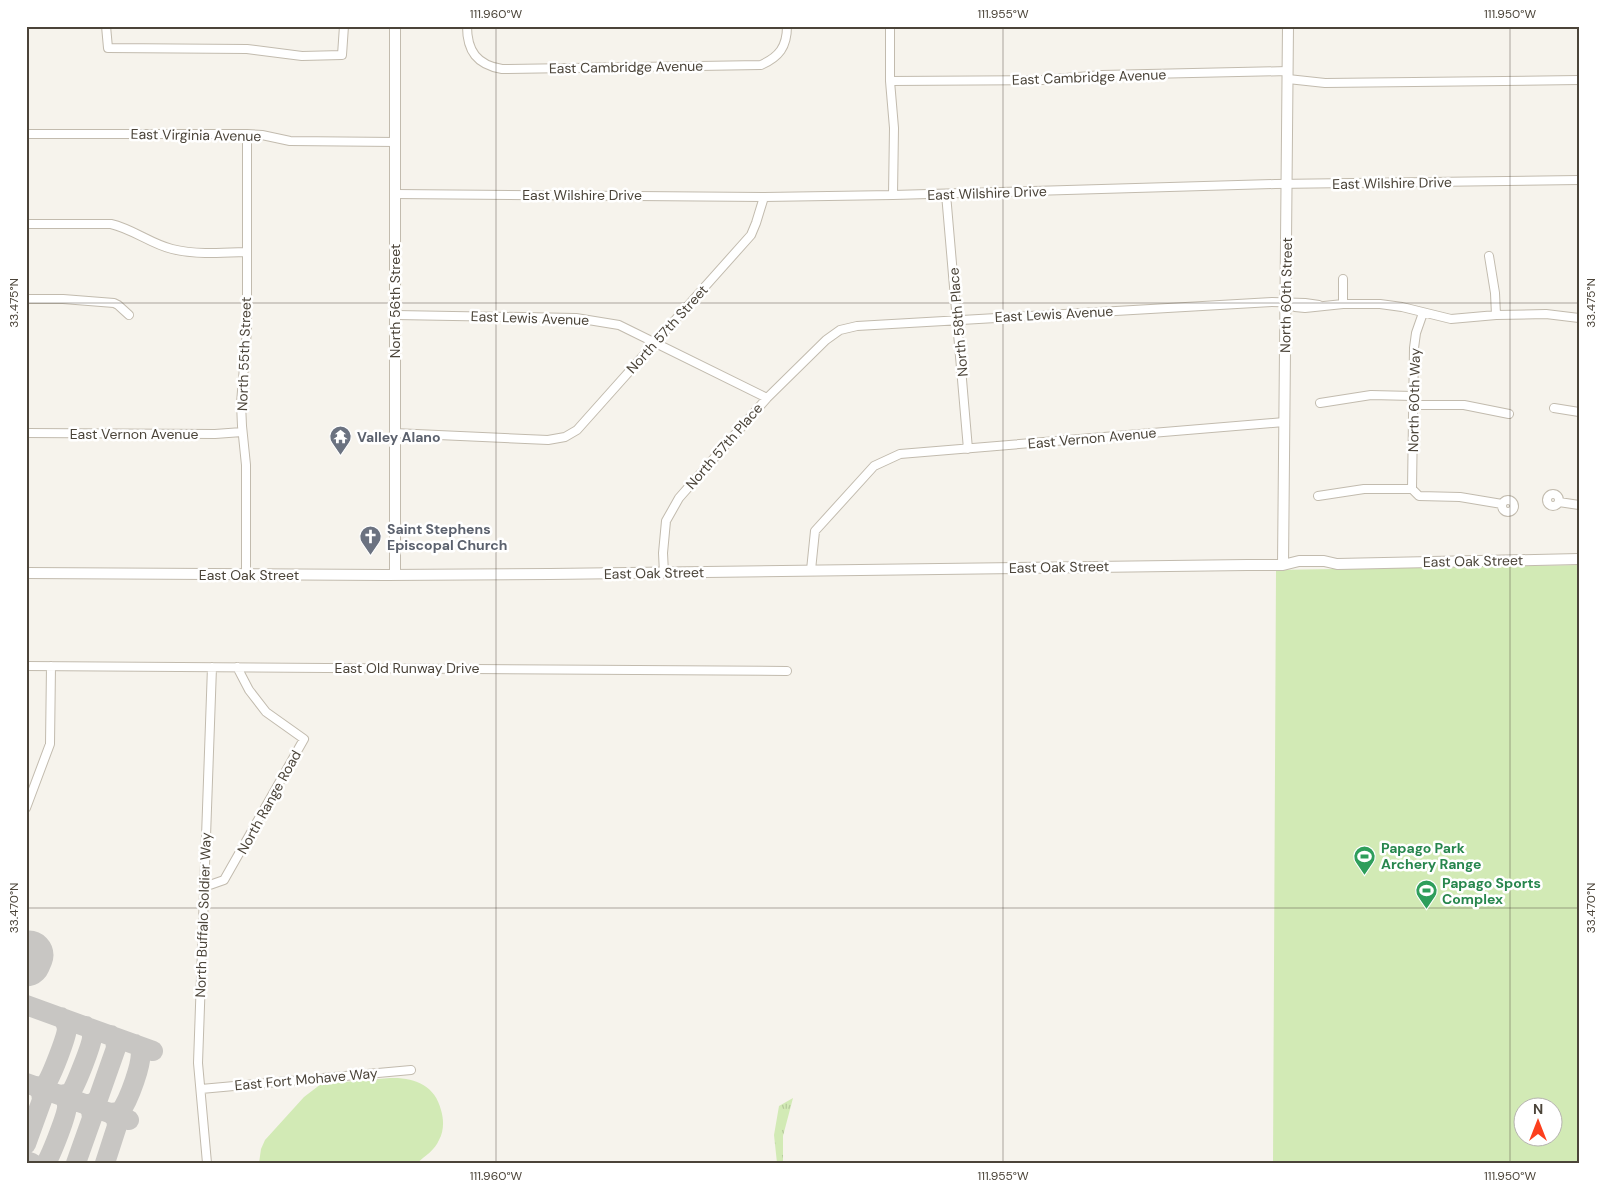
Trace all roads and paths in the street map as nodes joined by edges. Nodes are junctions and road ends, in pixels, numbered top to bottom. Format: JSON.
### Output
{"nodes":[{"id":1,"x":106,"y":26,"type":"edge"},
{"id":2,"x":344,"y":26,"type":"edge"},
{"id":3,"x":395,"y":26,"type":"edge"},
{"id":4,"x":467,"y":26,"type":"edge"},
{"id":5,"x":787,"y":26,"type":"edge"},
{"id":6,"x":890,"y":26,"type":"edge"},
{"id":7,"x":1288,"y":26,"type":"edge"},
{"id":8,"x":1288,"y":75,"type":"junction"},
{"id":9,"x":1579,"y":80,"type":"edge"},
{"id":10,"x":890,"y":82,"type":"junction"},
{"id":11,"x":26,"y":134,"type":"edge"},
{"id":12,"x":247,"y":134,"type":"junction"},
{"id":13,"x":396,"y":142,"type":"junction"},
{"id":14,"x":1579,"y":180,"type":"edge"},
{"id":15,"x":1287,"y":184,"type":"junction"},
{"id":16,"x":395,"y":194,"type":"junction"},
{"id":17,"x":946,"y":194,"type":"junction"},
{"id":18,"x":894,"y":196,"type":"junction"},
{"id":19,"x":764,"y":197,"type":"junction"},
{"id":20,"x":26,"y":224,"type":"edge"},
{"id":21,"x":246,"y":252,"type":"junction"},
{"id":22,"x":1489,"y":256,"type":"dead end"},
{"id":23,"x":1343,"y":279,"type":"dead end"},
{"id":24,"x":26,"y":300,"type":"edge"},
{"id":25,"x":1286,"y":303,"type":"junction"},
{"id":26,"x":1343,"y":304,"type":"junction"},
{"id":27,"x":1423,"y":313,"type":"junction"},
{"id":28,"x":396,"y":315,"type":"junction"},
{"id":29,"x":1496,"y":315,"type":"junction"},
{"id":30,"x":129,"y":316,"type":"dead end"},
{"id":31,"x":1579,"y":318,"type":"edge"},
{"id":32,"x":957,"y":320,"type":"junction"},
{"id":33,"x":826,"y":340,"type":"joint"},
{"id":34,"x":654,"y":342,"type":"junction"},
{"id":35,"x":1414,"y":396,"type":"junction"},
{"id":36,"x":767,"y":398,"type":"junction"},
{"id":37,"x":1320,"y":403,"type":"dead end"},
{"id":38,"x":1414,"y":405,"type":"junction"},
{"id":39,"x":1554,"y":408,"type":"dead end"},
{"id":40,"x":1579,"y":412,"type":"edge"},
{"id":41,"x":1509,"y":414,"type":"dead end"},
{"id":42,"x":1284,"y":422,"type":"junction"},
{"id":43,"x":242,"y":432,"type":"junction"},
{"id":44,"x":394,"y":432,"type":"junction"},
{"id":45,"x":26,"y":433,"type":"edge"},
{"id":46,"x":968,"y":449,"type":"junction"},
{"id":47,"x":1412,"y":489,"type":"junction"},
{"id":48,"x":1318,"y":496,"type":"dead end"},
{"id":49,"x":1559,"y":502,"type":"dead end"},
{"id":50,"x":1502,"y":504,"type":"dead end"},
{"id":51,"x":1579,"y":505,"type":"edge"},
{"id":52,"x":1579,"y":559,"type":"edge"},
{"id":53,"x":1283,"y":565,"type":"junction"},
{"id":54,"x":811,"y":570,"type":"junction"},
{"id":55,"x":26,"y":573,"type":"edge"},
{"id":56,"x":664,"y":573,"type":"junction"},
{"id":57,"x":246,"y":575,"type":"junction"},
{"id":58,"x":394,"y":575,"type":"junction"},
{"id":59,"x":26,"y":666,"type":"edge"},
{"id":60,"x":51,"y":666,"type":"junction"},
{"id":61,"x":212,"y":667,"type":"junction"},
{"id":62,"x":237,"y":667,"type":"junction"},
{"id":63,"x":787,"y":671,"type":"dead end"},
{"id":64,"x":26,"y":808,"type":"edge"},
{"id":65,"x":204,"y":888,"type":"junction"},
{"id":66,"x":411,"y":1070,"type":"dead end"},
{"id":67,"x":201,"y":1089,"type":"junction"},
{"id":68,"x":207,"y":1163,"type":"edge"}],
"edges":[{"from":1,"to":2,"type":"street"},
{"from":3,"to":13,"type":"street","name":"North 56th Street"},
{"from":4,"to":5,"type":"street","name":"East Cambridge Avenue"},
{"from":6,"to":10,"type":"street"},
{"from":7,"to":8,"type":"street","name":"North 60th Street"},
{"from":8,"to":9,"type":"street","name":"East Cambridge Avenue"},
{"from":8,"to":10,"type":"street","name":"East Cambridge Avenue"},
{"from":8,"to":15,"type":"street","name":"North 60th Street"},
{"from":10,"to":18,"type":"street"},
{"from":11,"to":12,"type":"street","name":"East Virginia Avenue"},
{"from":12,"to":13,"type":"street","name":"East Virginia Avenue"},
{"from":12,"to":21,"type":"street","name":"North 55th Street"},
{"from":13,"to":16,"type":"street","name":"North 56th Street"},
{"from":14,"to":15,"type":"street","name":"East Wilshire Drive"},
{"from":15,"to":17,"type":"street","name":"East Wilshire Drive"},
{"from":15,"to":25,"type":"street","name":"North 60th Street"},
{"from":16,"to":19,"type":"street","name":"East Wilshire Drive"},
{"from":16,"to":28,"type":"street","name":"North 56th Street"},
{"from":17,"to":18,"type":"street","name":"East Wilshire Drive"},
{"from":17,"to":32,"type":"street","name":"North 58th Place"},
{"from":18,"to":19,"type":"street","name":"East Wilshire Drive"},
{"from":19,"to":34,"type":"street","name":"North 57th Street"},
{"from":20,"to":21,"type":"street"},
{"from":21,"to":43,"type":"street","name":"North 55th Street"},
{"from":22,"to":29,"type":"street"},
{"from":23,"to":26,"type":"street"},
{"from":24,"to":30,"type":"street"},
{"from":25,"to":26,"type":"street","name":"East Lewis Avenue"},
{"from":25,"to":32,"type":"street","name":"East Lewis Avenue"},
{"from":25,"to":42,"type":"street","name":"North 60th Street"},
{"from":26,"to":27,"type":"street","name":"East Lewis Avenue"},
{"from":27,"to":29,"type":"street","name":"East Lewis Avenue"},
{"from":27,"to":35,"type":"street","name":"North 60th Way"},
{"from":28,"to":34,"type":"street","name":"East Lewis Avenue"},
{"from":28,"to":44,"type":"street","name":"North 56th Street"},
{"from":29,"to":31,"type":"street","name":"East Lewis Avenue"},
{"from":32,"to":33,"type":"street","name":"East Lewis Avenue"},
{"from":32,"to":46,"type":"street","name":"North 58th Place"},
{"from":33,"to":36,"type":"street","name":"North 57th Place"},
{"from":34,"to":36,"type":"street","name":"East Lewis Avenue"},
{"from":34,"to":44,"type":"street","name":"North 57th Street"},
{"from":35,"to":37,"type":"street"},
{"from":35,"to":38,"type":"street","name":"North 60th Way"},
{"from":36,"to":56,"type":"street","name":"North 57th Place"},
{"from":38,"to":41,"type":"street"},
{"from":38,"to":47,"type":"street","name":"North 60th Way"},
{"from":39,"to":40,"type":"street"},
{"from":42,"to":46,"type":"street","name":"East Vernon Avenue"},
{"from":42,"to":53,"type":"street","name":"North 60th Street"},
{"from":43,"to":45,"type":"street","name":"East Vernon Avenue"},
{"from":43,"to":57,"type":"street","name":"North 55th Street"},
{"from":44,"to":58,"type":"street","name":"North 56th Street"},
{"from":46,"to":54,"type":"street","name":"East Vernon Avenue"},
{"from":47,"to":48,"type":"street"},
{"from":47,"to":50,"type":"street"},
{"from":49,"to":51,"type":"street"},
{"from":52,"to":53,"type":"street","name":"East Oak Street"},
{"from":53,"to":54,"type":"street","name":"East Oak Street"},
{"from":54,"to":56,"type":"street","name":"East Oak Street"},
{"from":55,"to":57,"type":"street","name":"East Oak Street"},
{"from":56,"to":58,"type":"street","name":"East Oak Street"},
{"from":57,"to":58,"type":"street","name":"East Oak Street"},
{"from":59,"to":60,"type":"street","name":"East Old Runway Drive"},
{"from":60,"to":61,"type":"street","name":"East Old Runway Drive"},
{"from":60,"to":64,"type":"street"},
{"from":61,"to":62,"type":"street","name":"East Old Runway Drive"},
{"from":61,"to":65,"type":"street","name":"North Buffalo Soldier Way"},
{"from":62,"to":63,"type":"street","name":"East Old Runway Drive"},
{"from":62,"to":65,"type":"street","name":"North Range Road"},
{"from":65,"to":67,"type":"street","name":"North Buffalo Soldier Way"},
{"from":66,"to":67,"type":"street","name":"East Fort Mohave Way"},
{"from":67,"to":68,"type":"street","name":"North Buffalo Soldier Way"}]}
